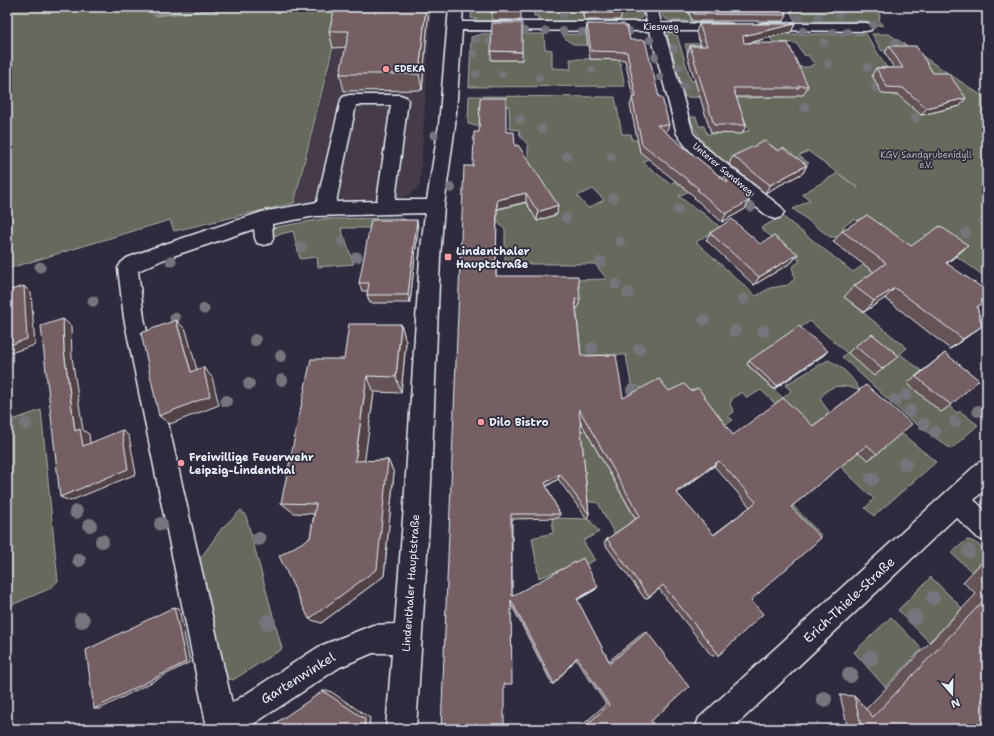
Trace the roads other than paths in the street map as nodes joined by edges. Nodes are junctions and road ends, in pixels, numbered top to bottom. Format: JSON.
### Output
{"nodes":[{"id":1,"x":456,"y":7,"type":"edge"},
{"id":2,"x":650,"y":7,"type":"edge"},
{"id":3,"x":455,"y":26,"type":"junction"},
{"id":4,"x":656,"y":27,"type":"junction"},
{"id":5,"x":866,"y":27,"type":"dead end"},
{"id":6,"x":435,"y":206,"type":"junction"},
{"id":7,"x":385,"y":207,"type":"junction"},
{"id":8,"x":325,"y":209,"type":"junction"},
{"id":9,"x":775,"y":212,"type":"dead end"},
{"id":10,"x":262,"y":219,"type":"junction"},
{"id":11,"x":264,"y":238,"type":"dead end"},
{"id":12,"x":987,"y":471,"type":"edge"},
{"id":13,"x":956,"y":500,"type":"junction"},
{"id":14,"x":987,"y":529,"type":"edge"},
{"id":15,"x":407,"y":638,"type":"junction"},
{"id":16,"x":220,"y":728,"type":"edge"},
{"id":17,"x":401,"y":729,"type":"edge"},
{"id":18,"x":710,"y":729,"type":"edge"}],
"edges":[{"from":1,"to":3,"type":"street","name":"Lindenthaler Hauptstraße"},
{"from":2,"to":4,"type":"street","name":"Unterer Sandweg"},
{"from":3,"to":4,"type":"street","name":"Kiesweg"},
{"from":3,"to":6,"type":"street","name":"Lindenthaler Hauptstraße"},
{"from":4,"to":5,"type":"street","name":"Kiesweg"},
{"from":4,"to":9,"type":"street","name":"Unterer Sandweg"},
{"from":6,"to":7,"type":"street"},
{"from":6,"to":15,"type":"street","name":"Lindenthaler Hauptstraße"},
{"from":7,"to":8,"type":"street"},
{"from":7,"to":8,"type":"street"},
{"from":8,"to":10,"type":"street"},
{"from":10,"to":11,"type":"street"},
{"from":10,"to":16,"type":"street"},
{"from":12,"to":13,"type":"street","name":"Erich-Thiele-Straße"},
{"from":13,"to":14,"type":"street"},
{"from":13,"to":18,"type":"street","name":"Erich-Thiele-Straße"},
{"from":15,"to":16,"type":"street","name":"Gartenwinkel"},
{"from":15,"to":17,"type":"street","name":"Lindenthaler Hauptstraße"}]}
